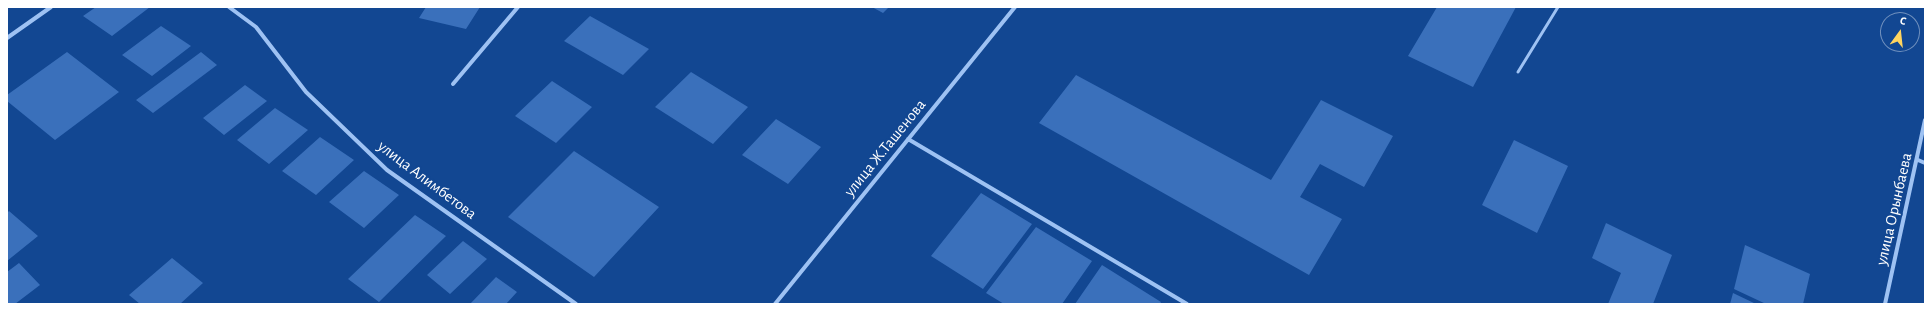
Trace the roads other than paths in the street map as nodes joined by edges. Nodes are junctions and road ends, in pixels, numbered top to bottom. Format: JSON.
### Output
{"nodes":[{"id":1,"x":51,"y":7,"type":"edge"},
{"id":2,"x":229,"y":7,"type":"edge"},
{"id":3,"x":518,"y":7,"type":"edge"},
{"id":4,"x":1015,"y":7,"type":"edge"},
{"id":5,"x":1558,"y":7,"type":"edge"},
{"id":6,"x":7,"y":38,"type":"edge"},
{"id":7,"x":1518,"y":72,"type":"dead end"},
{"id":8,"x":453,"y":84,"type":"dead end"},
{"id":9,"x":1925,"y":120,"type":"edge"},
{"id":10,"x":908,"y":139,"type":"junction"},
{"id":11,"x":1918,"y":160,"type":"junction"},
{"id":12,"x":1925,"y":163,"type":"edge"},
{"id":13,"x":576,"y":304,"type":"edge"},
{"id":14,"x":775,"y":304,"type":"edge"},
{"id":15,"x":1187,"y":304,"type":"edge"},
{"id":16,"x":1885,"y":304,"type":"edge"}],
"edges":[{"from":1,"to":6,"type":"street"},
{"from":2,"to":13,"type":"street","name":"улица Алимбетова"},
{"from":3,"to":8,"type":"street"},
{"from":4,"to":10,"type":"street","name":"улица Ж.Ташенова"},
{"from":5,"to":7,"type":"lane"},
{"from":9,"to":11,"type":"street","name":"улица Орынбаева"},
{"from":10,"to":14,"type":"street","name":"улица Ж.Ташенова"},
{"from":10,"to":15,"type":"street"},
{"from":11,"to":12,"type":"street"},
{"from":11,"to":16,"type":"street","name":"улица Орынбаева"}]}
